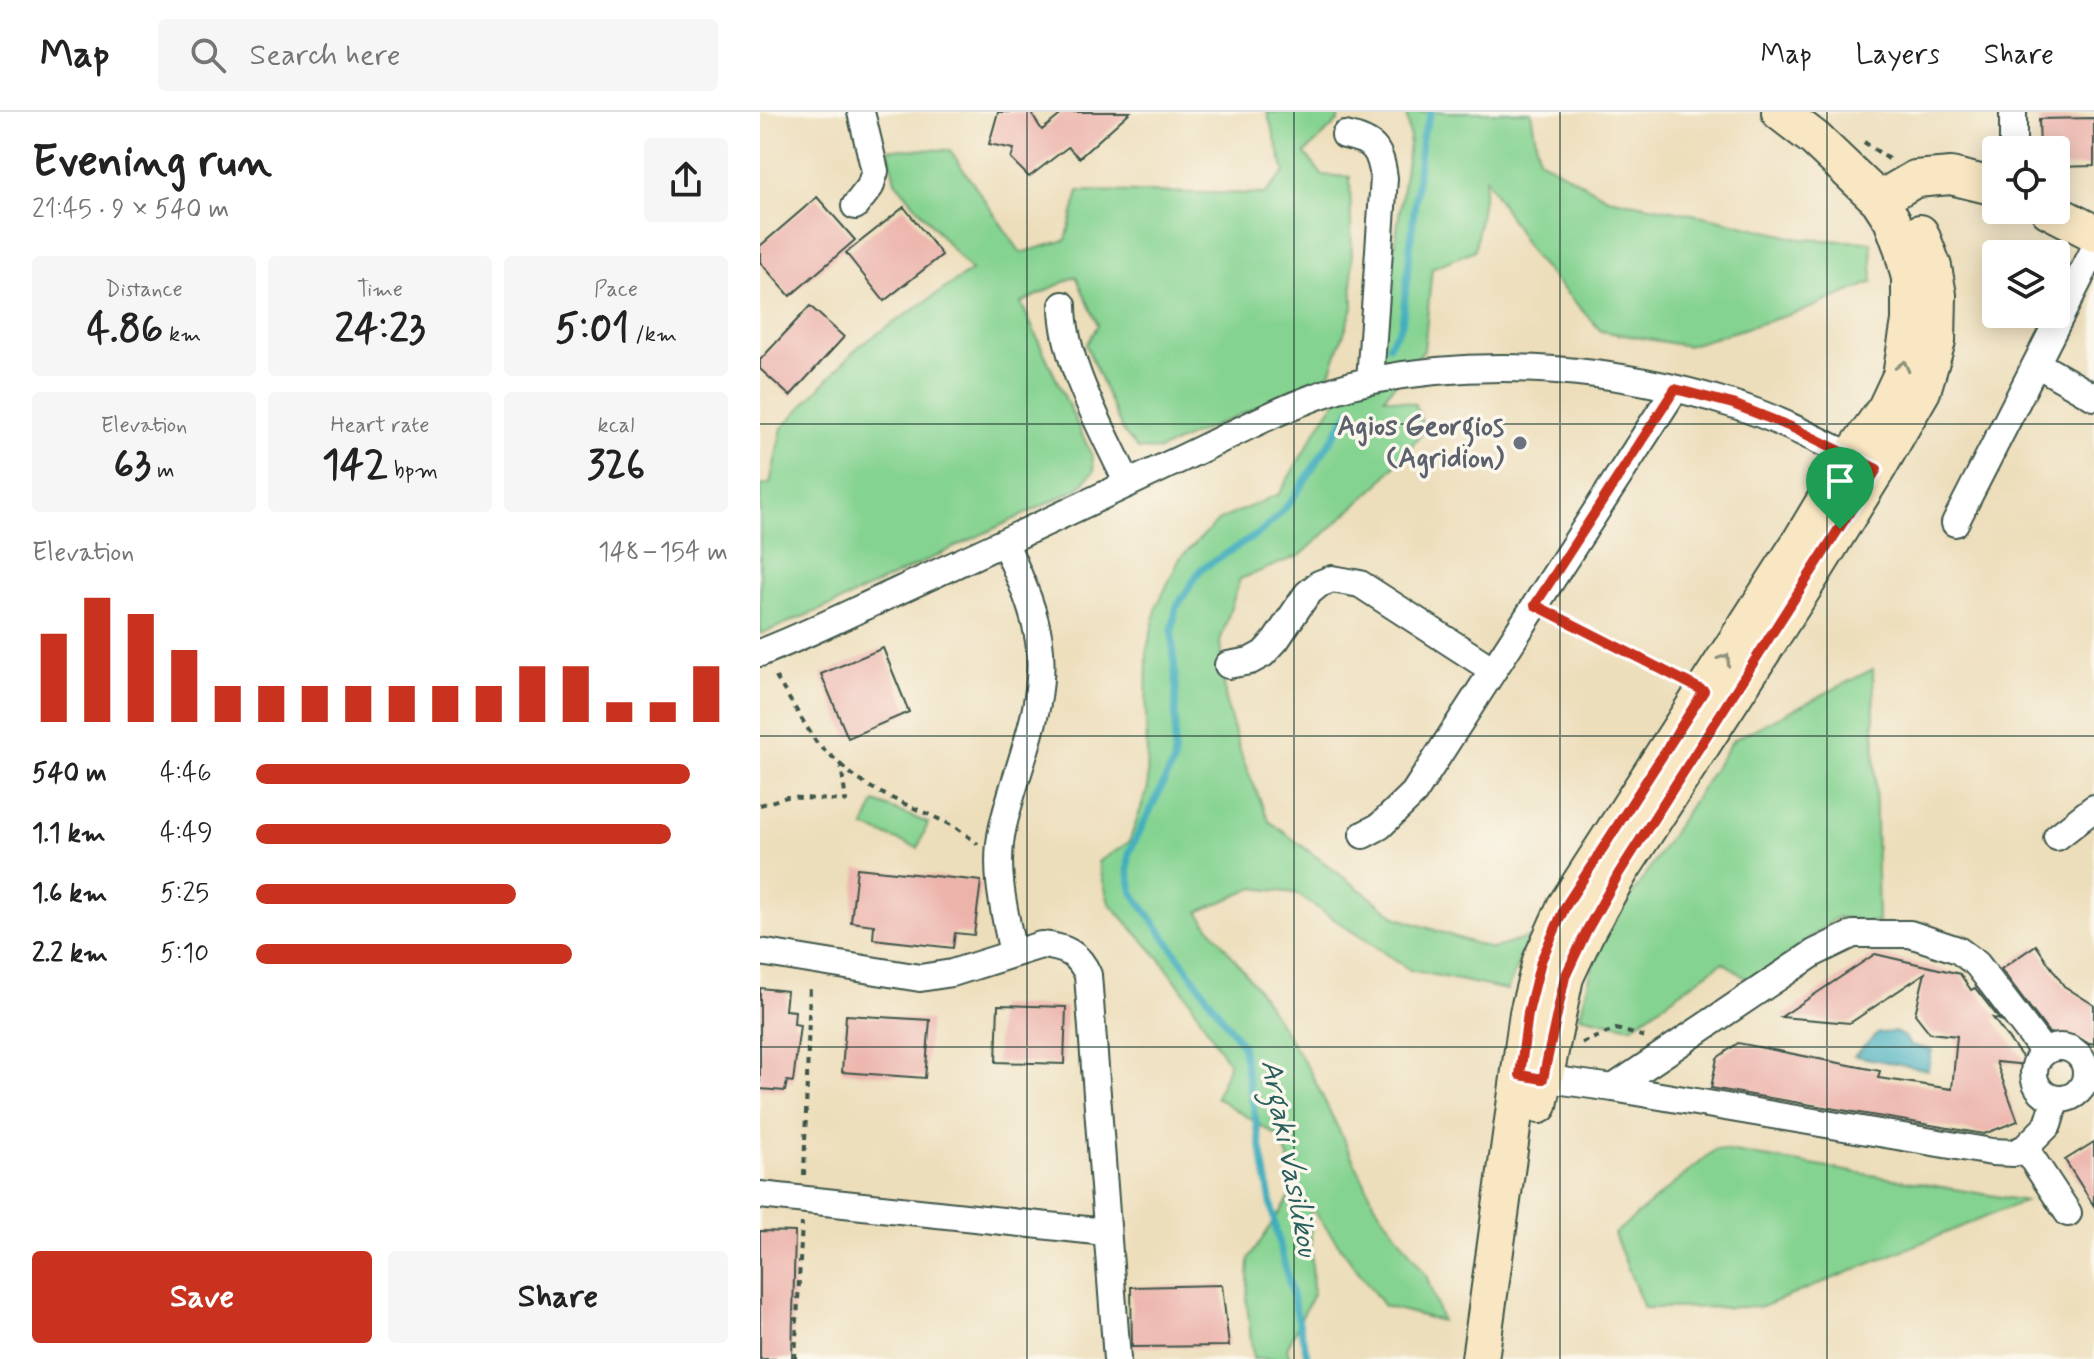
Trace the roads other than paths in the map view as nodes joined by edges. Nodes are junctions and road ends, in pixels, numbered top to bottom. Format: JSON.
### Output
{"nodes":[{"id":1,"x":861,"y":112,"type":"edge"},
{"id":2,"x":1780,"y":112,"type":"edge"},
{"id":3,"x":2013,"y":112,"type":"edge"},
{"id":4,"x":1815,"y":126,"type":"edge"},
{"id":5,"x":1345,"y":135,"type":"dead end"},
{"id":6,"x":2013,"y":136,"type":"edge"},
{"id":7,"x":1982,"y":184,"type":"edge"},
{"id":8,"x":1879,"y":200,"type":"junction"},
{"id":9,"x":855,"y":206,"type":"dead end"},
{"id":10,"x":2070,"y":221,"type":"edge"},
{"id":11,"x":2094,"y":233,"type":"edge"},
{"id":12,"x":2094,"y":250,"type":"edge"},
{"id":13,"x":1063,"y":305,"type":"dead end"},
{"id":14,"x":2037,"y":364,"type":"junction"},
{"id":15,"x":1370,"y":381,"type":"junction"},
{"id":16,"x":1675,"y":389,"type":"junction"},
{"id":17,"x":2094,"y":397,"type":"edge"},
{"id":18,"x":1864,"y":463,"type":"junction"},
{"id":19,"x":1128,"y":484,"type":"junction"},
{"id":20,"x":1955,"y":523,"type":"dead end"},
{"id":21,"x":1005,"y":543,"type":"junction"},
{"id":22,"x":761,"y":653,"type":"edge"},
{"id":23,"x":1228,"y":665,"type":"dead end"},
{"id":24,"x":1493,"y":670,"type":"junction"},
{"id":25,"x":2094,"y":808,"type":"edge"},
{"id":26,"x":1363,"y":835,"type":"dead end"},
{"id":27,"x":2057,"y":837,"type":"dead end"},
{"id":28,"x":760,"y":952,"type":"edge"},
{"id":29,"x":1013,"y":953,"type":"junction"},
{"id":30,"x":2044,"y":1052,"type":"junction"},
{"id":31,"x":1531,"y":1077,"type":"junction"},
{"id":32,"x":2090,"y":1081,"type":"edge"},
{"id":33,"x":1613,"y":1088,"type":"junction"},
{"id":34,"x":2056,"y":1099,"type":"junction"},
{"id":35,"x":2025,"y":1148,"type":"junction"},
{"id":36,"x":760,"y":1195,"type":"edge"},
{"id":37,"x":2068,"y":1213,"type":"dead end"},
{"id":38,"x":1105,"y":1232,"type":"junction"},
{"id":39,"x":1117,"y":1359,"type":"edge"},
{"id":40,"x":1480,"y":1359,"type":"edge"},
{"id":41,"x":1500,"y":1359,"type":"edge"}],
"edges":[{"from":1,"to":9,"type":"street"},
{"from":2,"to":4,"type":"street"},
{"from":3,"to":6,"type":"street"},
{"from":4,"to":8,"type":"street"},
{"from":5,"to":15,"type":"street"},
{"from":7,"to":8,"type":"street"},
{"from":8,"to":18,"type":"street"},
{"from":10,"to":11,"type":"street"},
{"from":12,"to":14,"type":"street"},
{"from":13,"to":19,"type":"street"},
{"from":14,"to":17,"type":"street"},
{"from":14,"to":20,"type":"street"},
{"from":15,"to":16,"type":"street"},
{"from":15,"to":19,"type":"street"},
{"from":16,"to":18,"type":"street"},
{"from":16,"to":24,"type":"street"},
{"from":18,"to":31,"type":"street"},
{"from":31,"to":18,"type":"street","one_way":true},
{"from":19,"to":21,"type":"street"},
{"from":21,"to":22,"type":"street"},
{"from":21,"to":29,"type":"street"},
{"from":23,"to":24,"type":"street"},
{"from":24,"to":26,"type":"street"},
{"from":25,"to":27,"type":"street"},
{"from":28,"to":29,"type":"street"},
{"from":29,"to":38,"type":"street"},
{"from":30,"to":32,"type":"street"},
{"from":30,"to":33,"type":"street"},
{"from":30,"to":34,"type":"street"},
{"from":31,"to":33,"type":"street"},
{"from":31,"to":40,"type":"street"},
{"from":31,"to":41,"type":"street"},
{"from":32,"to":34,"type":"street"},
{"from":33,"to":35,"type":"street"},
{"from":34,"to":35,"type":"street"},
{"from":35,"to":37,"type":"street"},
{"from":36,"to":38,"type":"street"},
{"from":38,"to":39,"type":"street"}]}
